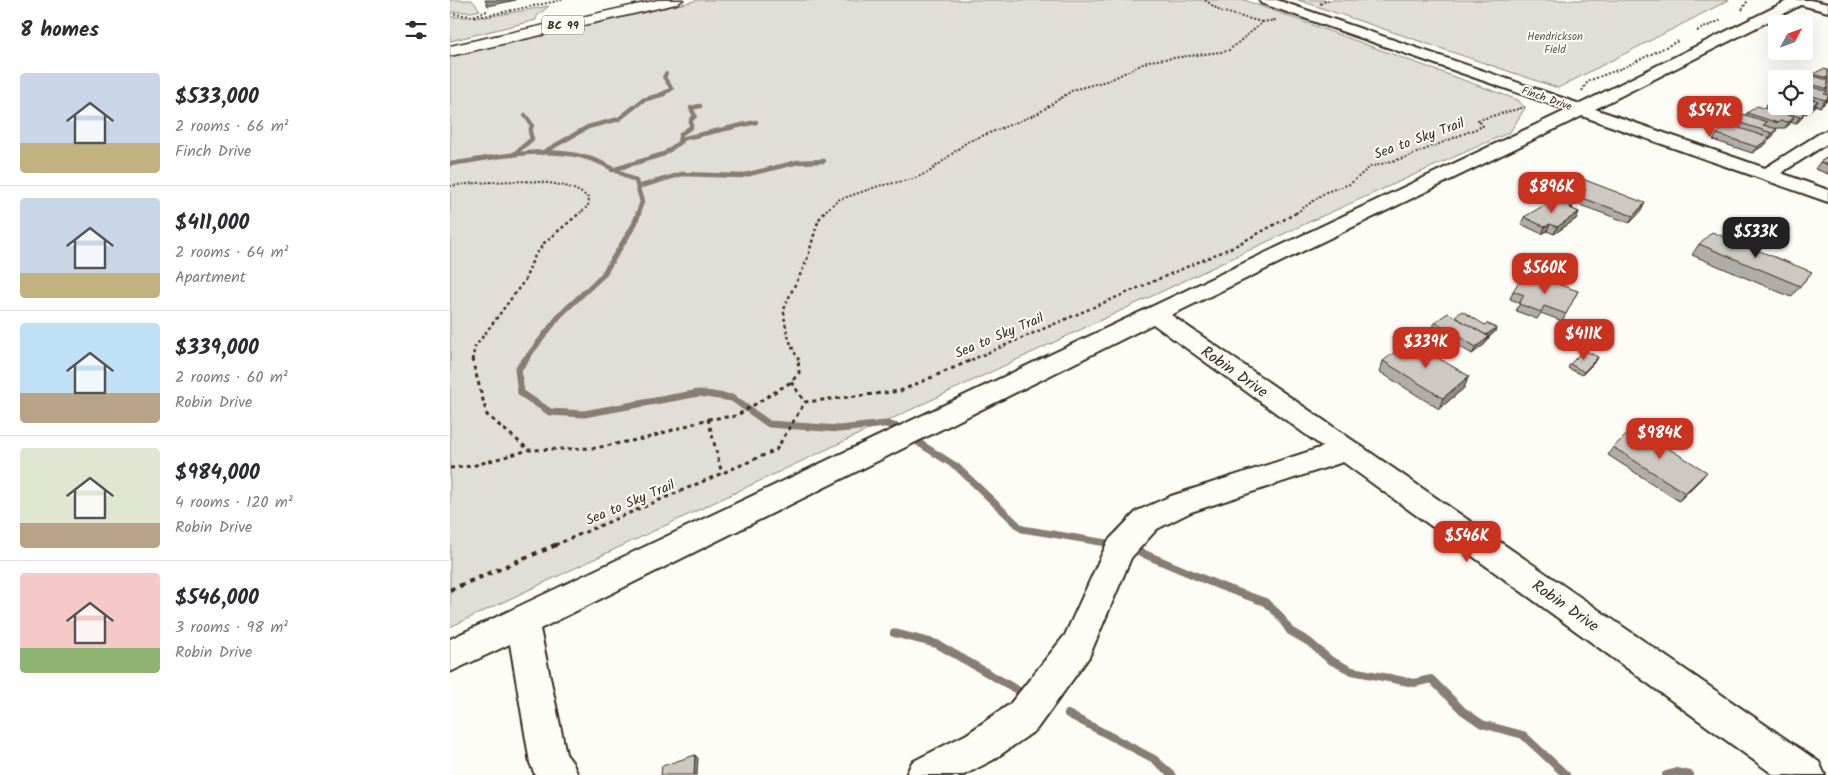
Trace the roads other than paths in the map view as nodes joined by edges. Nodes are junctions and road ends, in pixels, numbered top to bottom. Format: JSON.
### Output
{"nodes":[{"id":1,"x":652,"y":0,"type":"edge"},
{"id":2,"x":676,"y":0,"type":"edge"},
{"id":3,"x":1265,"y":0,"type":"edge"},
{"id":4,"x":1798,"y":0,"type":"edge"},
{"id":5,"x":1828,"y":8,"type":"edge"},
{"id":6,"x":450,"y":45,"type":"edge"},
{"id":7,"x":450,"y":50,"type":"edge"},
{"id":8,"x":1580,"y":102,"type":"junction"},
{"id":9,"x":1828,"y":136,"type":"edge"},
{"id":10,"x":1766,"y":174,"type":"junction"},
{"id":11,"x":1828,"y":196,"type":"edge"},
{"id":12,"x":1154,"y":314,"type":"junction"},
{"id":13,"x":1346,"y":450,"type":"junction"},
{"id":14,"x":522,"y":620,"type":"junction"},
{"id":15,"x":450,"y":656,"type":"edge"},
{"id":16,"x":559,"y":775,"type":"edge"},
{"id":17,"x":925,"y":775,"type":"edge"},
{"id":18,"x":1806,"y":775,"type":"edge"}],
"edges":[{"from":1,"to":6,"type":"highway","number":"BC 99"},
{"from":2,"to":7,"type":"highway","number":"BC 99"},
{"from":3,"to":8,"type":"street","name":"Finch Drive"},
{"from":4,"to":5,"type":"street"},
{"from":4,"to":8,"type":"street"},
{"from":8,"to":10,"type":"street","name":"Finch Drive"},
{"from":8,"to":12,"type":"street"},
{"from":9,"to":10,"type":"street"},
{"from":10,"to":11,"type":"street","name":"Finch Drive"},
{"from":12,"to":13,"type":"street","name":"Robin Drive"},
{"from":12,"to":14,"type":"street"},
{"from":13,"to":17,"type":"street"},
{"from":13,"to":18,"type":"street","name":"Robin Drive"},
{"from":14,"to":15,"type":"street"},
{"from":14,"to":16,"type":"street"}]}
